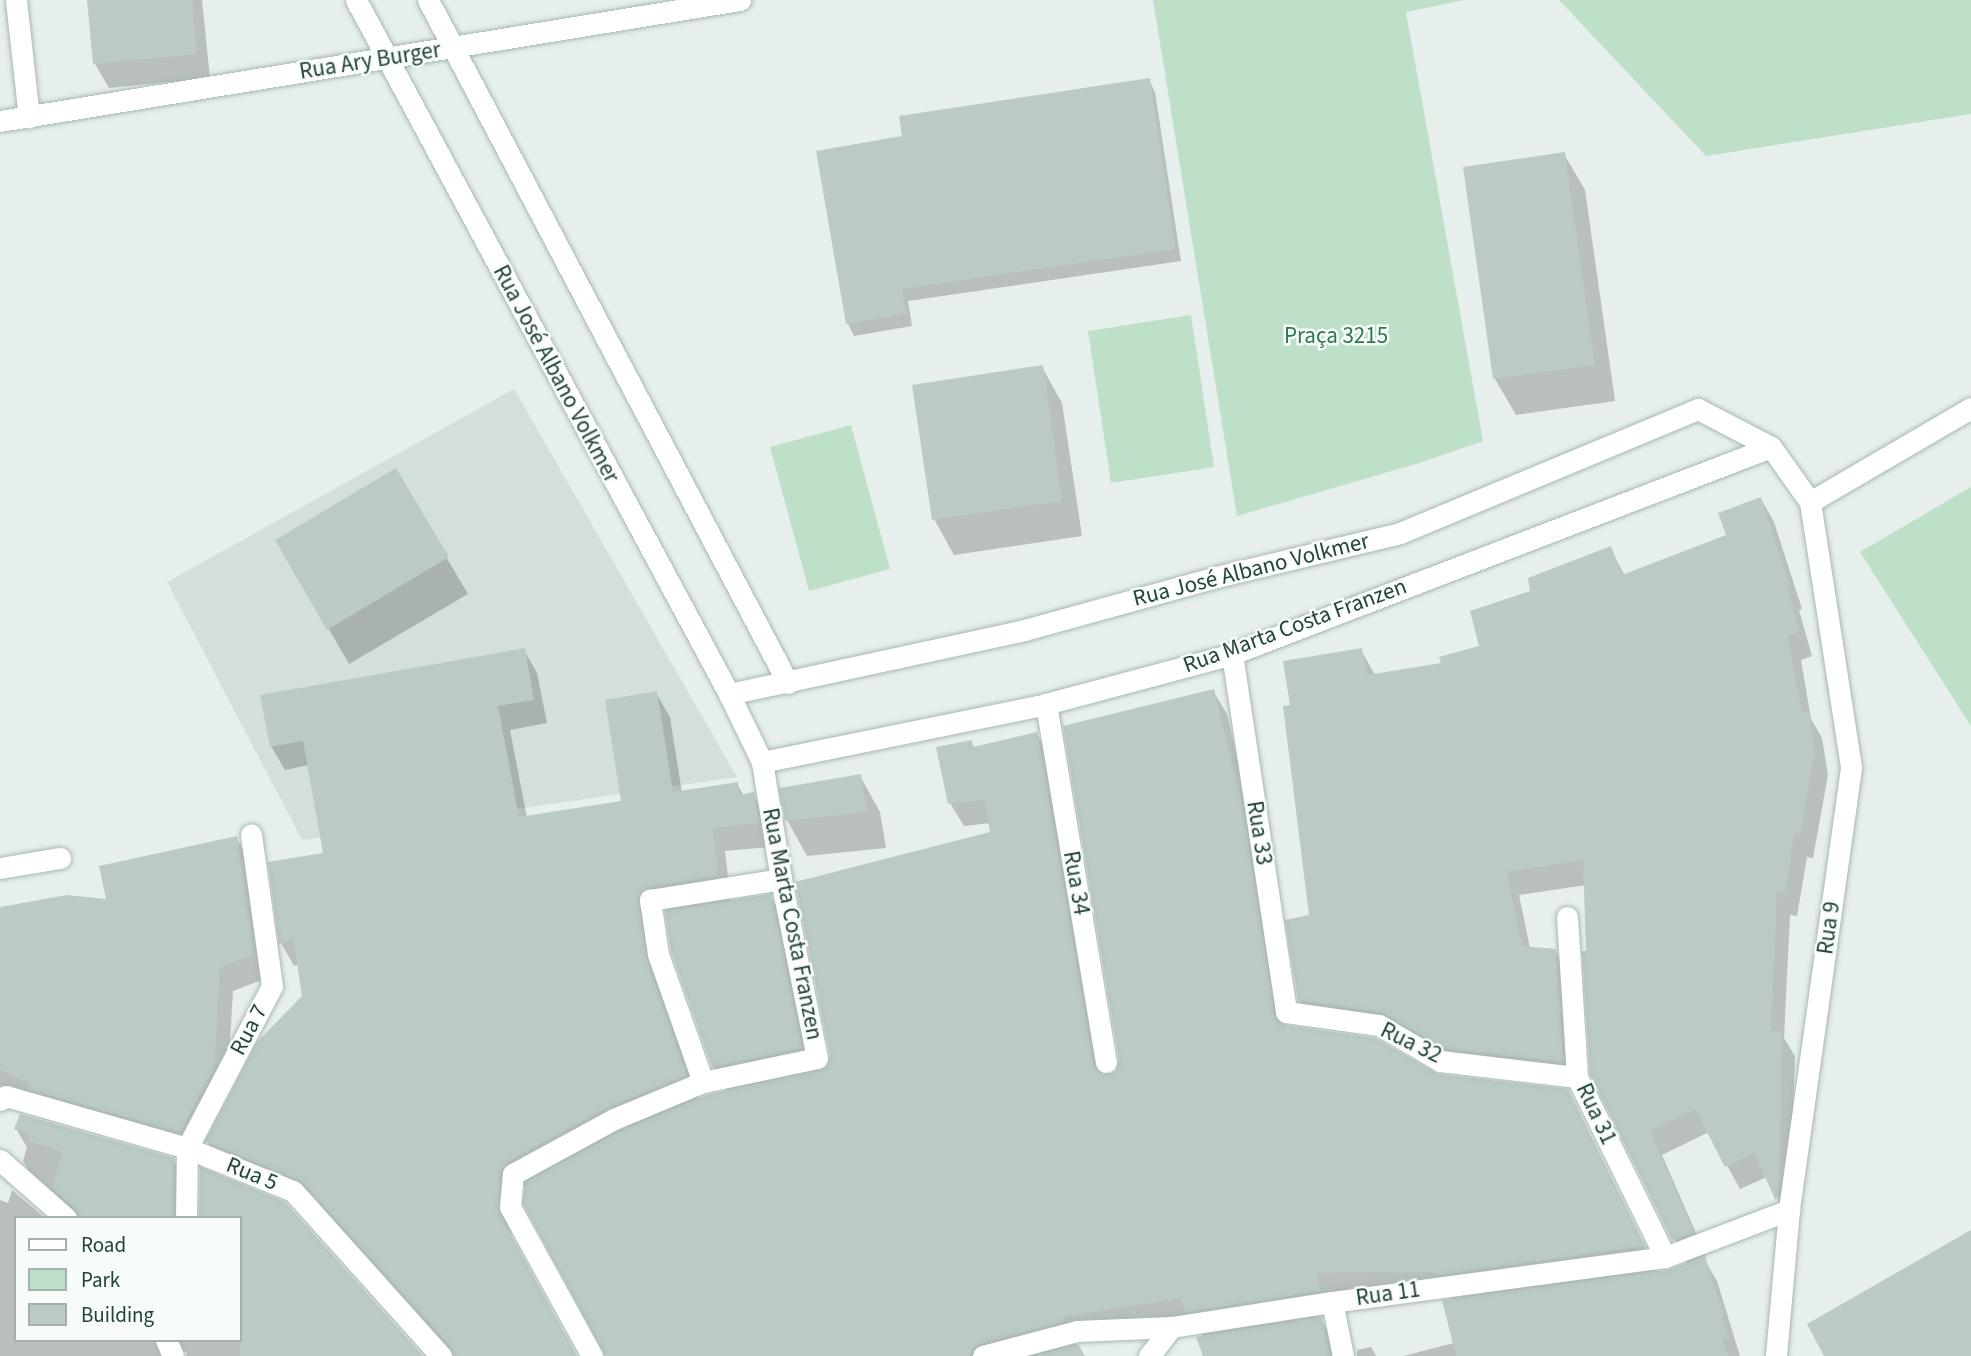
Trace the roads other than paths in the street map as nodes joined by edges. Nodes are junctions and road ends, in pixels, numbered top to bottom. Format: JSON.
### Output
{"nodes":[{"id":1,"x":16,"y":0,"type":"edge"},
{"id":2,"x":356,"y":0,"type":"edge"},
{"id":3,"x":428,"y":0,"type":"edge"},
{"id":4,"x":740,"y":0,"type":"edge"},
{"id":5,"x":452,"y":47,"type":"junction"},
{"id":6,"x":387,"y":58,"type":"junction"},
{"id":7,"x":29,"y":117,"type":"junction"},
{"id":8,"x":0,"y":121,"type":"edge"},
{"id":9,"x":1971,"y":408,"type":"edge"},
{"id":10,"x":1771,"y":447,"type":"junction"},
{"id":11,"x":1810,"y":502,"type":"junction"},
{"id":12,"x":1232,"y":654,"type":"junction"},
{"id":13,"x":788,"y":683,"type":"junction"},
{"id":14,"x":729,"y":694,"type":"junction"},
{"id":15,"x":1046,"y":704,"type":"junction"},
{"id":16,"x":762,"y":762,"type":"junction"},
{"id":17,"x":251,"y":834,"type":"dead end"},
{"id":18,"x":60,"y":858,"type":"dead end"},
{"id":19,"x":0,"y":868,"type":"edge"},
{"id":20,"x":780,"y":879,"type":"junction"},
{"id":21,"x":1567,"y":917,"type":"dead end"},
{"id":22,"x":1286,"y":1012,"type":"joint"},
{"id":23,"x":1106,"y":1062,"type":"dead end"},
{"id":24,"x":1577,"y":1077,"type":"junction"},
{"id":25,"x":703,"y":1082,"type":"junction"},
{"id":26,"x":0,"y":1100,"type":"edge"},
{"id":27,"x":187,"y":1148,"type":"junction"},
{"id":28,"x":0,"y":1160,"type":"edge"},
{"id":29,"x":1789,"y":1210,"type":"junction"},
{"id":30,"x":64,"y":1216,"type":"edge"},
{"id":31,"x":186,"y":1216,"type":"edge"},
{"id":32,"x":1665,"y":1257,"type":"junction"},
{"id":33,"x":1332,"y":1302,"type":"junction"},
{"id":34,"x":1172,"y":1327,"type":"junction"},
{"id":35,"x":441,"y":1356,"type":"edge"},
{"id":36,"x":592,"y":1356,"type":"edge"},
{"id":37,"x":983,"y":1356,"type":"edge"},
{"id":38,"x":1149,"y":1356,"type":"edge"},
{"id":39,"x":1343,"y":1356,"type":"edge"},
{"id":40,"x":1776,"y":1356,"type":"edge"}],
"edges":[{"from":1,"to":7,"type":"street"},
{"from":2,"to":6,"type":"street","name":"Rua José Albano Volkmer"},
{"from":3,"to":5,"type":"street"},
{"from":4,"to":5,"type":"street","name":"Rua Ary Burger"},
{"from":5,"to":6,"type":"street","name":"Rua Ary Burger"},
{"from":5,"to":13,"type":"street"},
{"from":6,"to":7,"type":"street","name":"Rua Ary Burger"},
{"from":6,"to":14,"type":"street","name":"Rua José Albano Volkmer"},
{"from":7,"to":8,"type":"street","name":"Rua Ary Burger"},
{"from":9,"to":11,"type":"street"},
{"from":10,"to":11,"type":"street"},
{"from":10,"to":12,"type":"street","name":"Rua Marta Costa Franzen"},
{"from":10,"to":13,"type":"street","name":"Rua José Albano Volkmer"},
{"from":11,"to":29,"type":"street","name":"Rua 9"},
{"from":12,"to":15,"type":"street","name":"Rua Marta Costa Franzen"},
{"from":12,"to":22,"type":"street","name":"Rua 33"},
{"from":13,"to":14,"type":"street","name":"Rua José Albano Volkmer"},
{"from":14,"to":16,"type":"street","name":"Rua Marta Costa Franzen"},
{"from":15,"to":16,"type":"street","name":"Rua Marta Costa Franzen"},
{"from":15,"to":23,"type":"street","name":"Rua 34"},
{"from":16,"to":20,"type":"street","name":"Rua Marta Costa Franzen"},
{"from":17,"to":27,"type":"street","name":"Rua 7"},
{"from":18,"to":19,"type":"street"},
{"from":20,"to":25,"type":"street","name":"Rua Marta Costa Franzen"},
{"from":20,"to":25,"type":"street"},
{"from":21,"to":24,"type":"street","name":"Rua 31"},
{"from":22,"to":24,"type":"street","name":"Rua 32"},
{"from":24,"to":32,"type":"street","name":"Rua 31"},
{"from":25,"to":36,"type":"street","name":"Rua Marta Costa Franzen"},
{"from":26,"to":27,"type":"street","name":"Rua 5"},
{"from":27,"to":31,"type":"street","name":"Rua 7"},
{"from":27,"to":35,"type":"street","name":"Rua 5"},
{"from":28,"to":30,"type":"street"},
{"from":29,"to":32,"type":"street","name":"Rua 11"},
{"from":29,"to":40,"type":"street","name":"Rua 9"},
{"from":32,"to":33,"type":"street","name":"Rua 11"},
{"from":33,"to":34,"type":"street","name":"Rua 11"},
{"from":33,"to":39,"type":"street"},
{"from":34,"to":37,"type":"street","name":"Rua 11"},
{"from":34,"to":38,"type":"street"}]}
